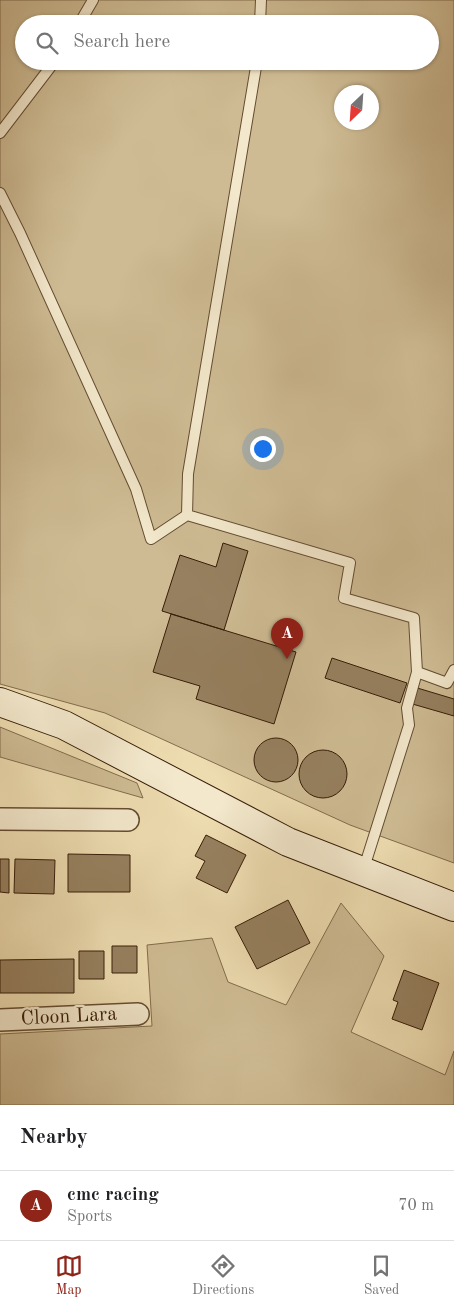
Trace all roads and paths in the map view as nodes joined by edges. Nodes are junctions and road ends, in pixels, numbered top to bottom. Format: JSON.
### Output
{"nodes":[{"id":1,"x":94,"y":0,"type":"edge"},
{"id":2,"x":261,"y":0,"type":"edge"},
{"id":3,"x":85,"y":15,"type":"edge"},
{"id":4,"x":260,"y":15,"type":"edge"},
{"id":5,"x":48,"y":70,"type":"edge"},
{"id":6,"x":255,"y":70,"type":"edge"},
{"id":7,"x":0,"y":133,"type":"edge"},
{"id":8,"x":0,"y":193,"type":"edge"},
{"id":9,"x":187,"y":515,"type":"junction"},
{"id":10,"x":454,"y":670,"type":"edge"},
{"id":11,"x":417,"y":672,"type":"junction"},
{"id":12,"x":0,"y":702,"type":"edge"},
{"id":13,"x":0,"y":819,"type":"edge"},
{"id":14,"x":128,"y":820,"type":"dead end"},
{"id":15,"x":363,"y":872,"type":"junction"},
{"id":16,"x":454,"y":907,"type":"edge"},
{"id":17,"x":138,"y":1014,"type":"dead end"},
{"id":18,"x":0,"y":1020,"type":"edge"}],
"edges":[{"from":1,"to":3,"type":"lane"},
{"from":2,"to":4,"type":"lane"},
{"from":5,"to":7,"type":"lane"},
{"from":6,"to":9,"type":"lane"},
{"from":8,"to":9,"type":"lane"},
{"from":9,"to":11,"type":"lane"},
{"from":10,"to":11,"type":"lane"},
{"from":11,"to":15,"type":"lane"},
{"from":12,"to":15,"type":"main road"},
{"from":13,"to":14,"type":"street"},
{"from":15,"to":16,"type":"main road"},
{"from":17,"to":18,"type":"street","name":"Cloon Lara"}]}
